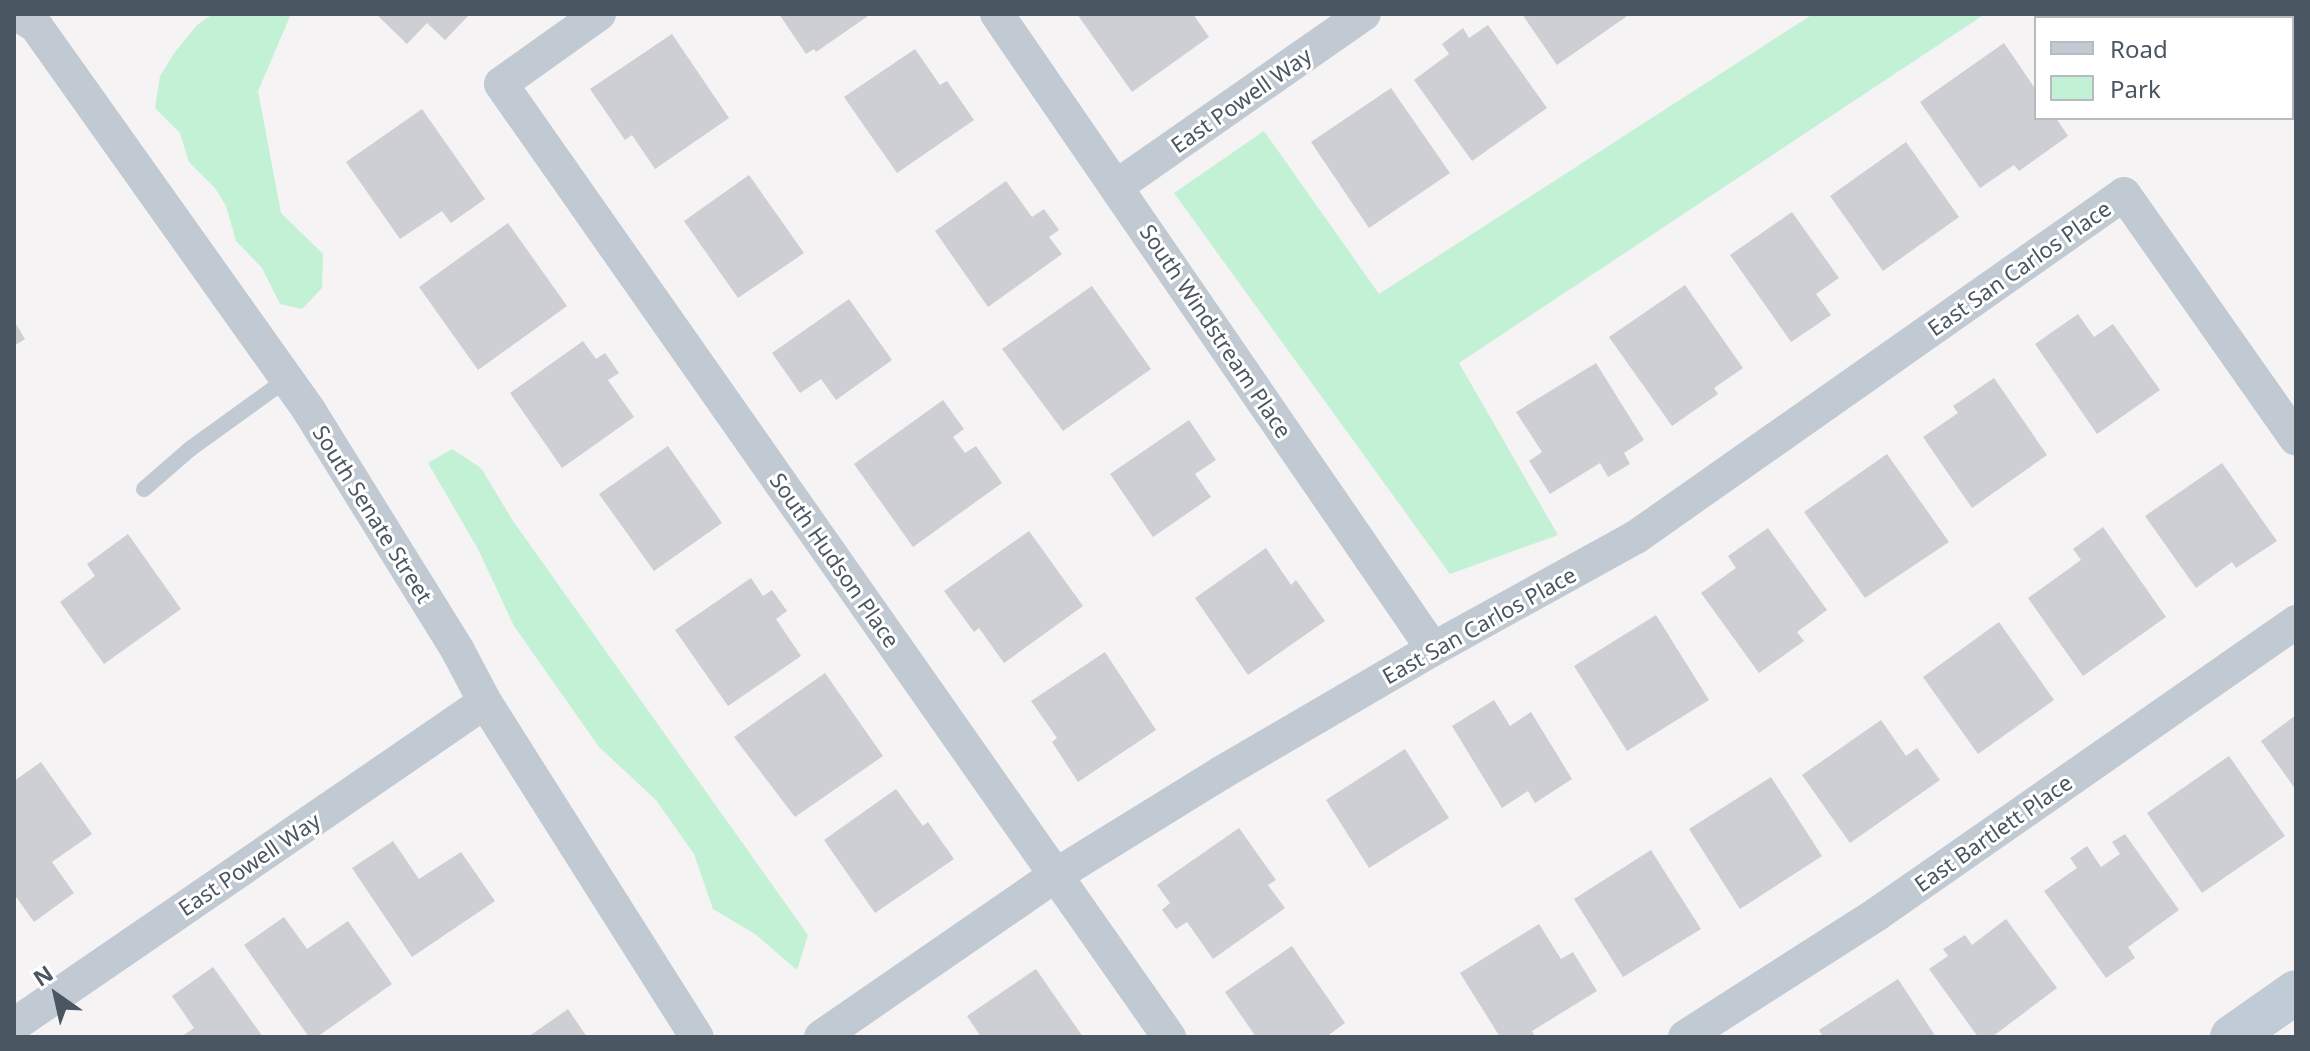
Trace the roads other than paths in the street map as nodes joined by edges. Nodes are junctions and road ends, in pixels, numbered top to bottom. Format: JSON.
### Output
{"nodes":[{"id":1,"x":599,"y":14,"type":"edge"},
{"id":2,"x":997,"y":14,"type":"edge"},
{"id":3,"x":1364,"y":14,"type":"edge"},
{"id":4,"x":30,"y":24,"type":"edge"},
{"id":5,"x":1117,"y":186,"type":"junction"},
{"id":6,"x":287,"y":379,"type":"junction"},
{"id":7,"x":2296,"y":439,"type":"edge"},
{"id":8,"x":144,"y":489,"type":"dead end"},
{"id":9,"x":2296,"y":622,"type":"edge"},
{"id":10,"x":1433,"y":649,"type":"junction"},
{"id":11,"x":485,"y":702,"type":"junction"},
{"id":12,"x":1056,"y":875,"type":"junction"},
{"id":13,"x":2296,"y":992,"type":"edge"},
{"id":14,"x":14,"y":1025,"type":"edge"},
{"id":15,"x":2241,"y":1034,"type":"edge"},
{"id":16,"x":697,"y":1037,"type":"edge"},
{"id":17,"x":821,"y":1037,"type":"edge"},
{"id":18,"x":1169,"y":1037,"type":"edge"},
{"id":19,"x":1685,"y":1037,"type":"edge"}],
"edges":[{"from":1,"to":12,"type":"street","name":"South Hudson Place"},
{"from":2,"to":5,"type":"street","name":"South Windstream Place"},
{"from":3,"to":5,"type":"street","name":"East Powell Way"},
{"from":4,"to":6,"type":"street","name":"South Senate Street"},
{"from":5,"to":10,"type":"street","name":"South Windstream Place"},
{"from":6,"to":8,"type":"lane"},
{"from":6,"to":11,"type":"street","name":"South Senate Street"},
{"from":7,"to":10,"type":"street","name":"East San Carlos Place"},
{"from":9,"to":19,"type":"street","name":"East Bartlett Place"},
{"from":10,"to":12,"type":"street","name":"East San Carlos Place"},
{"from":11,"to":14,"type":"street","name":"East Powell Way"},
{"from":11,"to":16,"type":"street","name":"South Senate Street"},
{"from":12,"to":17,"type":"street","name":"East San Carlos Place"},
{"from":12,"to":18,"type":"street","name":"South Hudson Place"},
{"from":13,"to":15,"type":"main road"}]}
